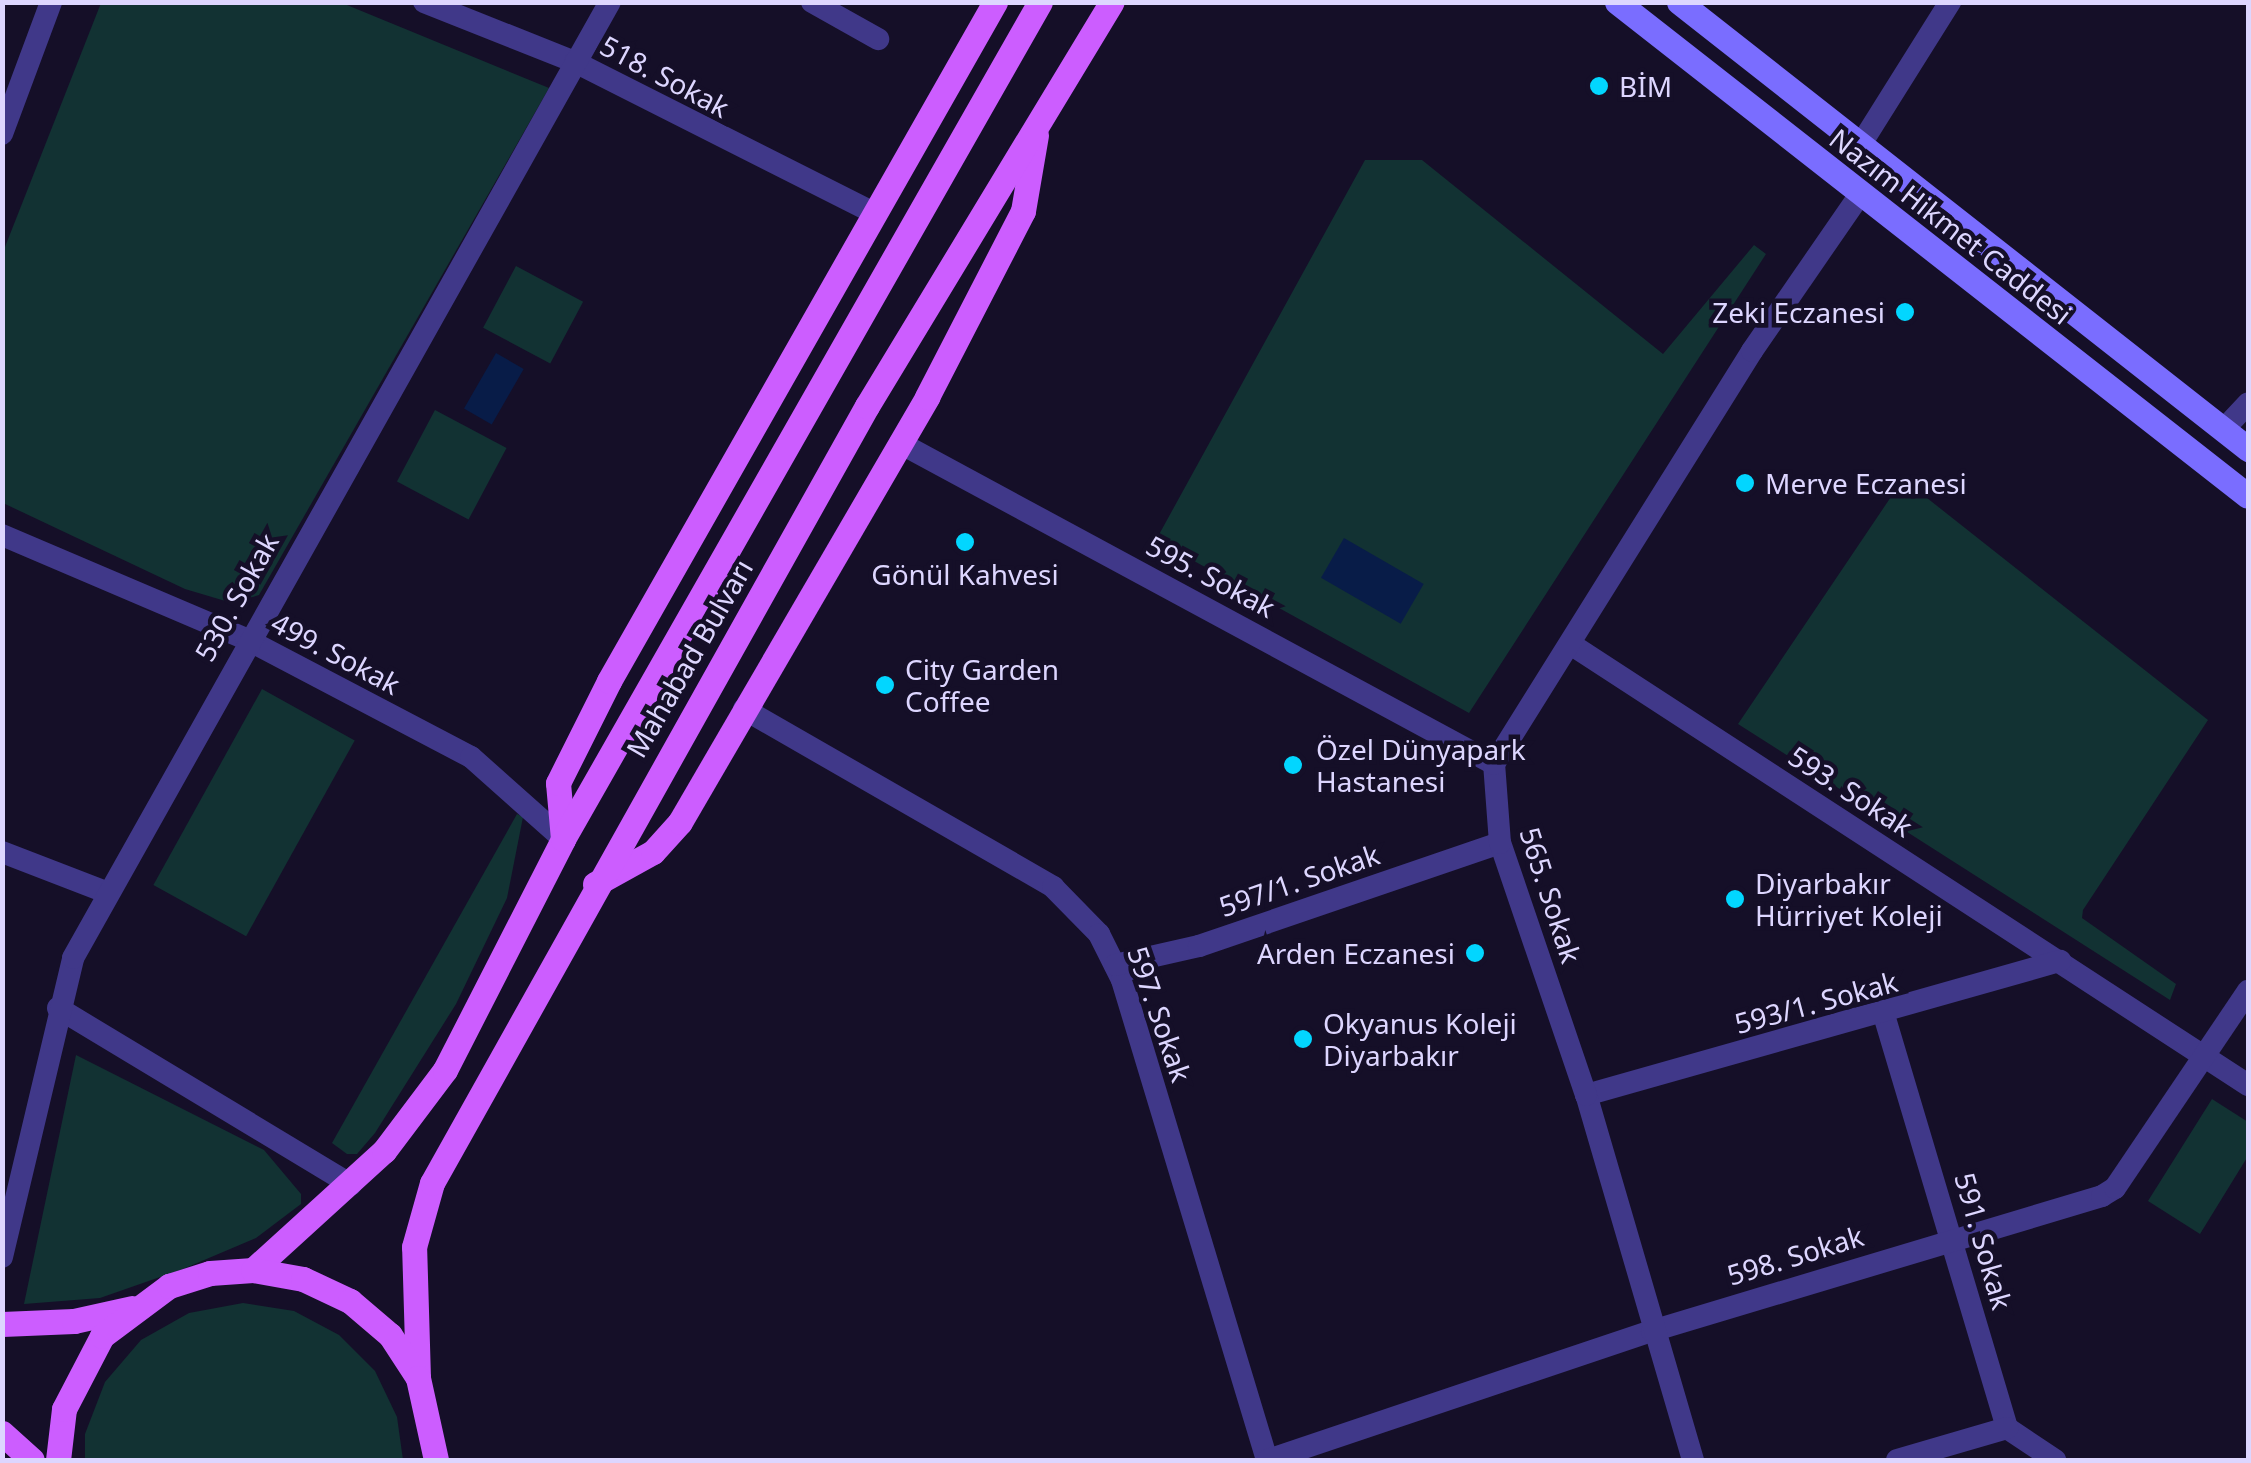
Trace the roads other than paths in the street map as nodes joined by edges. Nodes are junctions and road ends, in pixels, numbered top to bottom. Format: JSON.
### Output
{"nodes":[{"id":1,"x":51,"y":2,"type":"edge"},
{"id":2,"x":424,"y":2,"type":"edge"},
{"id":3,"x":610,"y":2,"type":"edge"},
{"id":4,"x":812,"y":2,"type":"edge"},
{"id":5,"x":995,"y":2,"type":"edge"},
{"id":6,"x":1040,"y":2,"type":"edge"},
{"id":7,"x":1112,"y":2,"type":"edge"},
{"id":8,"x":1617,"y":2,"type":"edge"},
{"id":9,"x":1679,"y":2,"type":"edge"},
{"id":10,"x":1950,"y":2,"type":"edge"},
{"id":11,"x":878,"y":40,"type":"dead end"},
{"id":12,"x":575,"y":62,"type":"junction"},
{"id":13,"x":1038,"y":122,"type":"junction"},
{"id":14,"x":2,"y":134,"type":"edge"},
{"id":15,"x":1861,"y":144,"type":"junction"},
{"id":16,"x":1861,"y":194,"type":"junction"},
{"id":17,"x":874,"y":213,"type":"junction"},
{"id":18,"x":2248,"y":403,"type":"edge"},
{"id":19,"x":2224,"y":428,"type":"junction"},
{"id":20,"x":900,"y":443,"type":"junction"},
{"id":21,"x":2248,"y":449,"type":"edge"},
{"id":22,"x":2248,"y":496,"type":"edge"},
{"id":23,"x":2,"y":535,"type":"edge"},
{"id":24,"x":246,"y":639,"type":"junction"},
{"id":25,"x":1572,"y":646,"type":"junction"},
{"id":26,"x":744,"y":709,"type":"junction"},
{"id":27,"x":1494,"y":764,"type":"junction"},
{"id":28,"x":563,"y":839,"type":"junction"},
{"id":29,"x":1500,"y":843,"type":"junction"},
{"id":30,"x":2,"y":852,"type":"edge"},
{"id":31,"x":594,"y":884,"type":"junction"},
{"id":32,"x":108,"y":893,"type":"junction"},
{"id":33,"x":2060,"y":962,"type":"junction"},
{"id":34,"x":1115,"y":965,"type":"junction"},
{"id":35,"x":2248,"y":990,"type":"edge"},
{"id":36,"x":58,"y":1008,"type":"junction"},
{"id":37,"x":1884,"y":1016,"type":"junction"},
{"id":38,"x":2204,"y":1056,"type":"junction"},
{"id":39,"x":2248,"y":1085,"type":"edge"},
{"id":40,"x":1586,"y":1095,"type":"junction"},
{"id":41,"x":351,"y":1185,"type":"junction"},
{"id":42,"x":1953,"y":1236,"type":"junction"},
{"id":43,"x":2,"y":1257,"type":"edge"},
{"id":44,"x":252,"y":1270,"type":"junction"},
{"id":45,"x":132,"y":1308,"type":"junction"},
{"id":46,"x":2,"y":1324,"type":"edge"},
{"id":47,"x":1652,"y":1331,"type":"junction"},
{"id":48,"x":418,"y":1378,"type":"junction"},
{"id":49,"x":2006,"y":1428,"type":"junction"},
{"id":50,"x":2,"y":1433,"type":"edge"},
{"id":51,"x":32,"y":1460,"type":"edge"},
{"id":52,"x":58,"y":1460,"type":"edge"},
{"id":53,"x":436,"y":1460,"type":"edge"},
{"id":54,"x":1267,"y":1460,"type":"edge"},
{"id":55,"x":1693,"y":1460,"type":"edge"},
{"id":56,"x":1898,"y":1460,"type":"edge"},
{"id":57,"x":2055,"y":1460,"type":"edge"}],
"edges":[{"from":1,"to":14,"type":"street"},
{"from":2,"to":12,"type":"street","name":"518. Sokak"},
{"from":3,"to":12,"type":"street","name":"530. Sokak"},
{"from":4,"to":11,"type":"street"},
{"from":5,"to":17,"type":"main road"},
{"from":6,"to":28,"type":"main road","name":"Mahabad Bulvarı"},
{"from":7,"to":13,"type":"main road","name":"Mahabad Bulvarı"},
{"from":8,"to":16,"type":"main road","name":"Nazım Hikmet Caddesi"},
{"from":9,"to":15,"type":"main road","name":"Nazım Hikmet Caddesi"},
{"from":10,"to":15,"type":"street"},
{"from":12,"to":17,"type":"street","name":"518. Sokak"},
{"from":12,"to":24,"type":"street","name":"530. Sokak"},
{"from":13,"to":20,"type":"main road"},
{"from":13,"to":31,"type":"main road","name":"Mahabad Bulvarı"},
{"from":15,"to":19,"type":"main road","name":"Nazım Hikmet Caddesi"},
{"from":16,"to":22,"type":"main road","name":"Nazım Hikmet Caddesi"},
{"from":16,"to":25,"type":"street"},
{"from":17,"to":28,"type":"main road"},
{"from":18,"to":19,"type":"street"},
{"from":19,"to":21,"type":"main road","name":"Nazım Hikmet Caddesi"},
{"from":20,"to":26,"type":"main road"},
{"from":20,"to":27,"type":"street","name":"595. Sokak"},
{"from":23,"to":24,"type":"street","name":"499. Sokak"},
{"from":24,"to":28,"type":"street","name":"499. Sokak"},
{"from":24,"to":32,"type":"street","name":"530. Sokak"},
{"from":25,"to":27,"type":"street"},
{"from":25,"to":33,"type":"street","name":"593. Sokak"},
{"from":26,"to":31,"type":"main road"},
{"from":26,"to":34,"type":"street","name":"597. Sokak"},
{"from":27,"to":29,"type":"street","name":"565. Sokak"},
{"from":28,"to":41,"type":"main road","name":"Mahabad Bulvarı"},
{"from":29,"to":34,"type":"street","name":"597/1. Sokak"},
{"from":29,"to":40,"type":"street","name":"565. Sokak"},
{"from":30,"to":32,"type":"street"},
{"from":31,"to":48,"type":"main road","name":"Mahabad Bulvarı"},
{"from":32,"to":36,"type":"street","name":"530. Sokak"},
{"from":33,"to":37,"type":"street","name":"593/1. Sokak"},
{"from":33,"to":38,"type":"street","name":"593. Sokak"},
{"from":34,"to":54,"type":"street","name":"597. Sokak"},
{"from":35,"to":38,"type":"street","name":"598. Sokak"},
{"from":36,"to":41,"type":"street"},
{"from":36,"to":43,"type":"street","name":"530. Sokak"},
{"from":37,"to":40,"type":"street","name":"593/1. Sokak"},
{"from":37,"to":42,"type":"street","name":"591. Sokak"},
{"from":38,"to":39,"type":"street","name":"593. Sokak"},
{"from":38,"to":42,"type":"street","name":"598. Sokak"},
{"from":40,"to":47,"type":"street","name":"565. Sokak"},
{"from":41,"to":44,"type":"main road","name":"Mahabad Bulvarı"},
{"from":42,"to":47,"type":"street","name":"598. Sokak"},
{"from":42,"to":49,"type":"street","name":"591. Sokak"},
{"from":44,"to":45,"type":"main road"},
{"from":44,"to":48,"type":"main road"},
{"from":45,"to":46,"type":"main road"},
{"from":45,"to":52,"type":"main road"},
{"from":47,"to":54,"type":"street","name":"598. Sokak"},
{"from":47,"to":55,"type":"street","name":"565. Sokak"},
{"from":48,"to":53,"type":"main road"},
{"from":49,"to":56,"type":"street"},
{"from":49,"to":57,"type":"street"},
{"from":50,"to":51,"type":"main road"}]}
